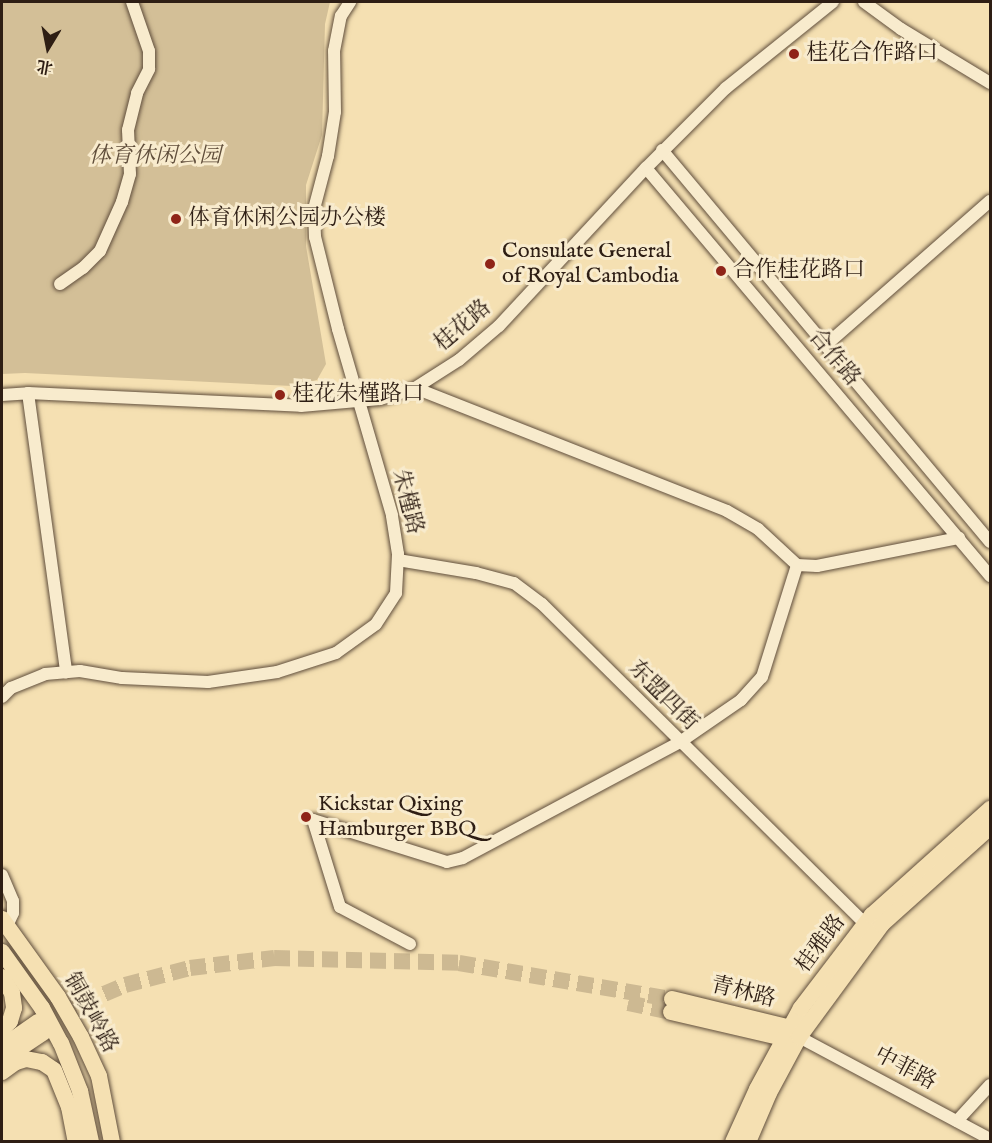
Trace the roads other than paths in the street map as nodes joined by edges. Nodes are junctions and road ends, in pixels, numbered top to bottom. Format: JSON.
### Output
{"nodes":[{"id":1,"x":132,"y":2,"type":"edge"},
{"id":2,"x":350,"y":2,"type":"edge"},
{"id":3,"x":833,"y":2,"type":"edge"},
{"id":4,"x":864,"y":2,"type":"edge"},
{"id":5,"x":990,"y":83,"type":"edge"},
{"id":6,"x":663,"y":150,"type":"junction"},
{"id":7,"x":646,"y":168,"type":"junction"},
{"id":8,"x":990,"y":201,"type":"edge"},
{"id":9,"x":60,"y":284,"type":"dead end"},
{"id":10,"x":826,"y":345,"type":"junction"},
{"id":11,"x":415,"y":388,"type":"junction"},
{"id":12,"x":28,"y":393,"type":"junction"},
{"id":13,"x":2,"y":395,"type":"edge"},
{"id":14,"x":358,"y":402,"type":"junction"},
{"id":15,"x":959,"y":538,"type":"junction"},
{"id":16,"x":990,"y":542,"type":"edge"},
{"id":17,"x":398,"y":560,"type":"junction"},
{"id":18,"x":797,"y":565,"type":"junction"},
{"id":19,"x":990,"y":576,"type":"edge"},
{"id":20,"x":66,"y":672,"type":"junction"},
{"id":21,"x":2,"y":697,"type":"edge"},
{"id":22,"x":680,"y":742,"type":"junction"},
{"id":23,"x":990,"y":809,"type":"edge"},
{"id":24,"x":990,"y":827,"type":"edge"},
{"id":25,"x":2,"y":875,"type":"edge"},
{"id":26,"x":4,"y":923,"type":"edge"},
{"id":27,"x":865,"y":924,"type":"junction"},
{"id":28,"x":410,"y":944,"type":"dead end"},
{"id":29,"x":2,"y":952,"type":"edge"},
{"id":30,"x":2,"y":977,"type":"edge"},
{"id":31,"x":671,"y":1006,"type":"tunnel mouth"},
{"id":32,"x":2,"y":1030,"type":"edge"},
{"id":33,"x":794,"y":1035,"type":"junction"},
{"id":34,"x":2,"y":1047,"type":"edge"},
{"id":35,"x":2,"y":1061,"type":"edge"},
{"id":36,"x":2,"y":1072,"type":"edge"},
{"id":37,"x":990,"y":1085,"type":"edge"},
{"id":38,"x":957,"y":1121,"type":"junction"},
{"id":39,"x":990,"y":1139,"type":"edge"},
{"id":40,"x":76,"y":1142,"type":"edge"},
{"id":41,"x":91,"y":1142,"type":"edge"},
{"id":42,"x":112,"y":1142,"type":"edge"},
{"id":43,"x":733,"y":1142,"type":"edge"},
{"id":44,"x":748,"y":1142,"type":"edge"}],
"edges":[{"from":1,"to":9,"type":"street"},
{"from":2,"to":14,"type":"street","name":"朱槿路"},
{"from":3,"to":6,"type":"street","name":"桂花路"},
{"from":4,"to":5,"type":"street"},
{"from":6,"to":7,"type":"street","name":"桂花路"},
{"from":6,"to":10,"type":"street"},
{"from":7,"to":11,"type":"street","name":"桂花路"},
{"from":7,"to":15,"type":"street","name":"合作路"},
{"from":8,"to":10,"type":"street"},
{"from":10,"to":16,"type":"street"},
{"from":11,"to":14,"type":"street","name":"桂花路"},
{"from":11,"to":18,"type":"street"},
{"from":12,"to":13,"type":"street","name":"桂花路"},
{"from":12,"to":14,"type":"street","name":"桂花路"},
{"from":12,"to":20,"type":"street"},
{"from":14,"to":17,"type":"street","name":"朱槿路"},
{"from":15,"to":18,"type":"street"},
{"from":15,"to":19,"type":"street","name":"合作路"},
{"from":17,"to":20,"type":"street","name":"朱槿路"},
{"from":17,"to":22,"type":"street","name":"东盟四街"},
{"from":18,"to":22,"type":"street"},
{"from":20,"to":21,"type":"street","name":"朱槿路"},
{"from":22,"to":27,"type":"street","name":"东盟四街"},
{"from":22,"to":28,"type":"street"},
{"from":23,"to":27,"type":"main road","name":"桂雅路"},
{"from":24,"to":33,"type":"main road","name":"桂雅路"},
{"from":25,"to":26,"type":"street"},
{"from":26,"to":42,"type":"main road","name":"铜鼓岭路"},
{"from":27,"to":33,"type":"main road","name":"桂雅路"},
{"from":29,"to":41,"type":"main road","name":"铜鼓岭路"},
{"from":30,"to":32,"type":"main road"},
{"from":31,"to":33,"type":"main road","name":"青林路"},
{"from":33,"to":38,"type":"street","name":"中菲路"},
{"from":33,"to":43,"type":"main road","name":"桂雅路"},
{"from":33,"to":44,"type":"main road","name":"桂雅路"},
{"from":34,"to":35,"type":"main road"},
{"from":36,"to":40,"type":"main road"},
{"from":37,"to":38,"type":"street"},
{"from":38,"to":39,"type":"street","name":"中菲路"}]}
